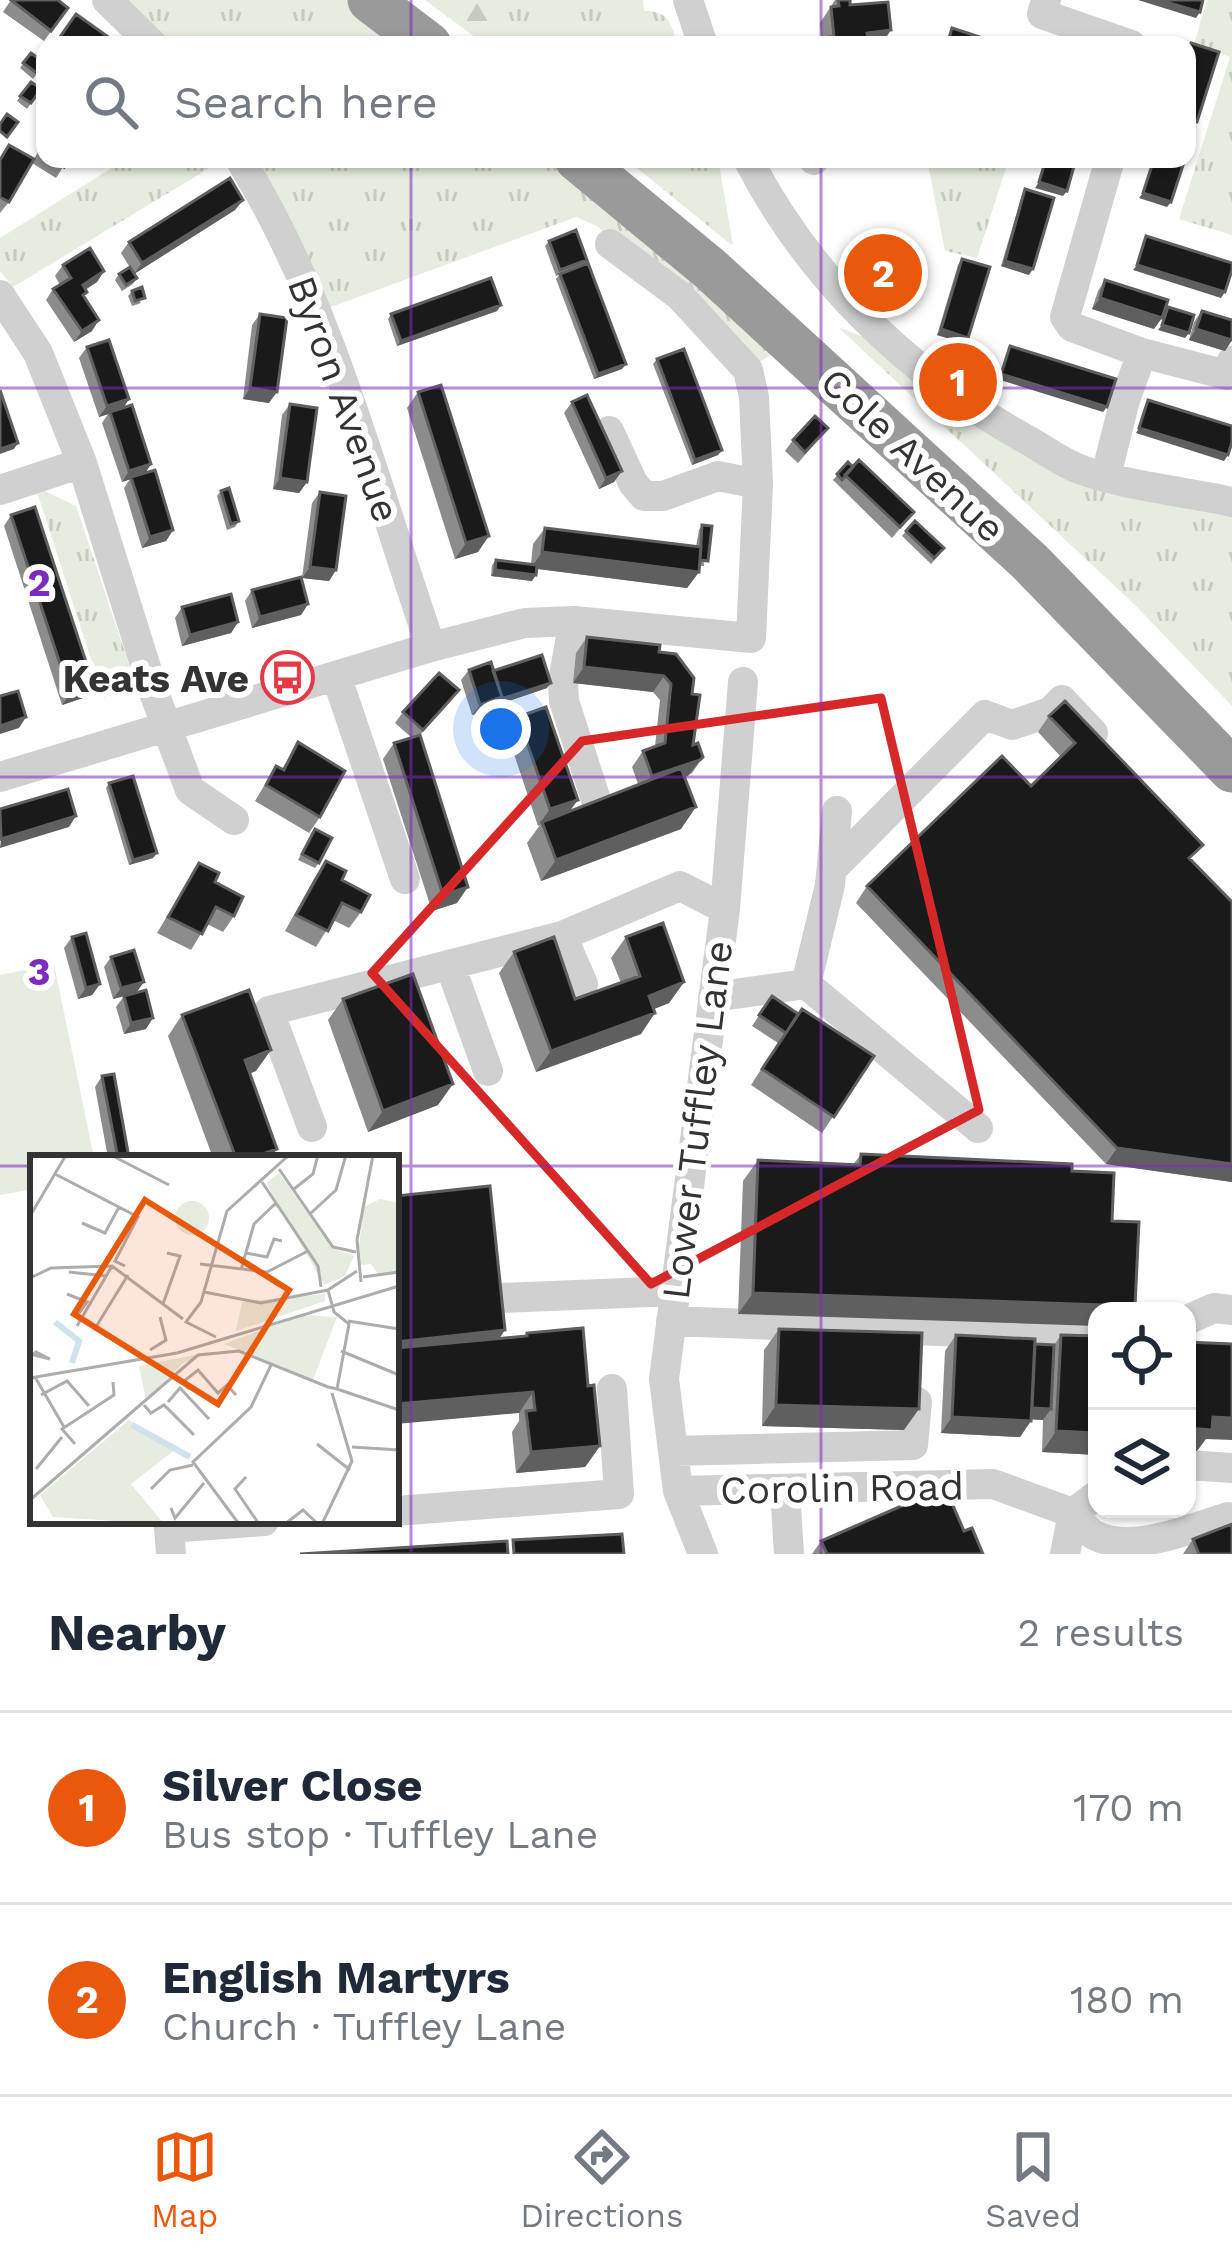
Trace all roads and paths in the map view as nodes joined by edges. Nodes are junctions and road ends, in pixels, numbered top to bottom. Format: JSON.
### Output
{"nodes":[{"id":1,"x":106,"y":0,"type":"edge"},
{"id":2,"x":370,"y":0,"type":"edge"},
{"id":3,"x":688,"y":0,"type":"edge"},
{"id":4,"x":1046,"y":0,"type":"edge"},
{"id":5,"x":144,"y":36,"type":"edge"},
{"id":6,"x":416,"y":36,"type":"edge"},
{"id":7,"x":700,"y":36,"type":"edge"},
{"id":8,"x":1105,"y":36,"type":"edge"},
{"id":9,"x":246,"y":168,"type":"edge"},
{"id":10,"x":588,"y":168,"type":"edge"},
{"id":11,"x":754,"y":168,"type":"edge"},
{"id":12,"x":1106,"y":168,"type":"edge"},
{"id":13,"x":610,"y":244,"type":"dead end"},
{"id":14,"x":0,"y":296,"type":"edge"},
{"id":15,"x":1142,"y":353,"type":"junction"},
{"id":16,"x":1232,"y":361,"type":"edge"},
{"id":17,"x":608,"y":431,"type":"edge"},
{"id":18,"x":82,"y":463,"type":"junction"},
{"id":19,"x":1106,"y":475,"type":"junction"},
{"id":20,"x":758,"y":484,"type":"junction"},
{"id":21,"x":0,"y":490,"type":"edge"},
{"id":22,"x":1232,"y":502,"type":"edge"},
{"id":23,"x":574,"y":621,"type":"junction"},
{"id":24,"x":431,"y":647,"type":"junction"},
{"id":25,"x":337,"y":678,"type":"junction"},
{"id":26,"x":743,"y":682,"type":"dead end"},
{"id":27,"x":167,"y":730,"type":"junction"},
{"id":28,"x":1110,"y":751,"type":"edge"},
{"id":29,"x":1232,"y":770,"type":"edge"},
{"id":30,"x":0,"y":777,"type":"edge"},
{"id":31,"x":598,"y":806,"type":"edge"},
{"id":32,"x":837,"y":811,"type":"dead end"},
{"id":33,"x":234,"y":820,"type":"dead end"},
{"id":34,"x":832,"y":869,"type":"junction"},
{"id":35,"x":405,"y":879,"type":"dead end"},
{"id":36,"x":725,"y":909,"type":"junction"},
{"id":37,"x":562,"y":935,"type":"junction"},
{"id":38,"x":450,"y":964,"type":"junction"},
{"id":39,"x":583,"y":984,"type":"dead end"},
{"id":40,"x":806,"y":984,"type":"junction"},
{"id":41,"x":713,"y":997,"type":"junction"},
{"id":42,"x":488,"y":1072,"type":"dead end"},
{"id":43,"x":311,"y":1126,"type":"dead end"},
{"id":44,"x":978,"y":1128,"type":"dead end"},
{"id":45,"x":499,"y":1298,"type":"edge"},
{"id":46,"x":673,"y":1306,"type":"junction"},
{"id":47,"x":1232,"y":1310,"type":"edge"},
{"id":48,"x":1196,"y":1316,"type":"edge"},
{"id":49,"x":1088,"y":1336,"type":"edge"},
{"id":50,"x":612,"y":1388,"type":"dead end"},
{"id":51,"x":917,"y":1402,"type":"edge"},
{"id":52,"x":673,"y":1451,"type":"junction"},
{"id":53,"x":1196,"y":1466,"type":"edge"},
{"id":54,"x":1232,"y":1468,"type":"edge"},
{"id":55,"x":785,"y":1489,"type":"junction"},
{"id":56,"x":678,"y":1491,"type":"junction"},
{"id":57,"x":1085,"y":1504,"type":"edge"},
{"id":58,"x":399,"y":1511,"type":"edge"},
{"id":59,"x":1228,"y":1517,"type":"dead end"},
{"id":60,"x":222,"y":1524,"type":"edge"},
{"id":61,"x":1114,"y":1547,"type":"edge"},
{"id":62,"x":171,"y":1554,"type":"edge"},
{"id":63,"x":703,"y":1554,"type":"edge"},
{"id":64,"x":789,"y":1554,"type":"edge"},
{"id":65,"x":1065,"y":1554,"type":"edge"}],
"edges":[{"from":1,"to":5,"type":"street"},
{"from":2,"to":6,"type":"highway"},
{"from":3,"to":7,"type":"street"},
{"from":4,"to":8,"type":"street"},
{"from":9,"to":24,"type":"street","name":"Byron Avenue"},
{"from":10,"to":29,"type":"highway","name":"Cole Avenue"},
{"from":11,"to":19,"type":"street"},
{"from":12,"to":15,"type":"street"},
{"from":13,"to":20,"type":"street"},
{"from":14,"to":18,"type":"street"},
{"from":15,"to":16,"type":"street"},
{"from":15,"to":19,"type":"street"},
{"from":17,"to":20,"type":"street"},
{"from":18,"to":21,"type":"street"},
{"from":18,"to":27,"type":"street"},
{"from":19,"to":22,"type":"street"},
{"from":20,"to":23,"type":"street"},
{"from":23,"to":24,"type":"street"},
{"from":23,"to":31,"type":"street"},
{"from":24,"to":25,"type":"street"},
{"from":25,"to":27,"type":"street"},
{"from":25,"to":35,"type":"street"},
{"from":26,"to":36,"type":"street","name":"Lower Tuffley Lane"},
{"from":27,"to":30,"type":"street"},
{"from":27,"to":33,"type":"street"},
{"from":28,"to":34,"type":"street"},
{"from":32,"to":34,"type":"street"},
{"from":34,"to":40,"type":"street"},
{"from":36,"to":37,"type":"street"},
{"from":36,"to":41,"type":"street","name":"Lower Tuffley Lane"},
{"from":37,"to":38,"type":"street"},
{"from":37,"to":39,"type":"street"},
{"from":38,"to":42,"type":"street"},
{"from":38,"to":43,"type":"street"},
{"from":40,"to":41,"type":"street"},
{"from":40,"to":44,"type":"street"},
{"from":41,"to":46,"type":"street","name":"Lower Tuffley Lane"},
{"from":45,"to":46,"type":"street"},
{"from":46,"to":49,"type":"street"},
{"from":46,"to":52,"type":"street","name":"Lower Tuffley Lane"},
{"from":47,"to":48,"type":"street"},
{"from":50,"to":58,"type":"street"},
{"from":51,"to":52,"type":"street"},
{"from":52,"to":56,"type":"street","name":"Lower Tuffley Lane"},
{"from":53,"to":54,"type":"street"},
{"from":55,"to":56,"type":"street","name":"Corolin Road"},
{"from":55,"to":57,"type":"street","name":"Corolin Road"},
{"from":55,"to":64,"type":"street"},
{"from":56,"to":63,"type":"street","name":"Lower Tuffley Lane"},
{"from":57,"to":61,"type":"street","name":"Corolin Road"},
{"from":57,"to":65,"type":"street"},
{"from":59,"to":61,"type":"street"},
{"from":60,"to":62,"type":"street"}]}
